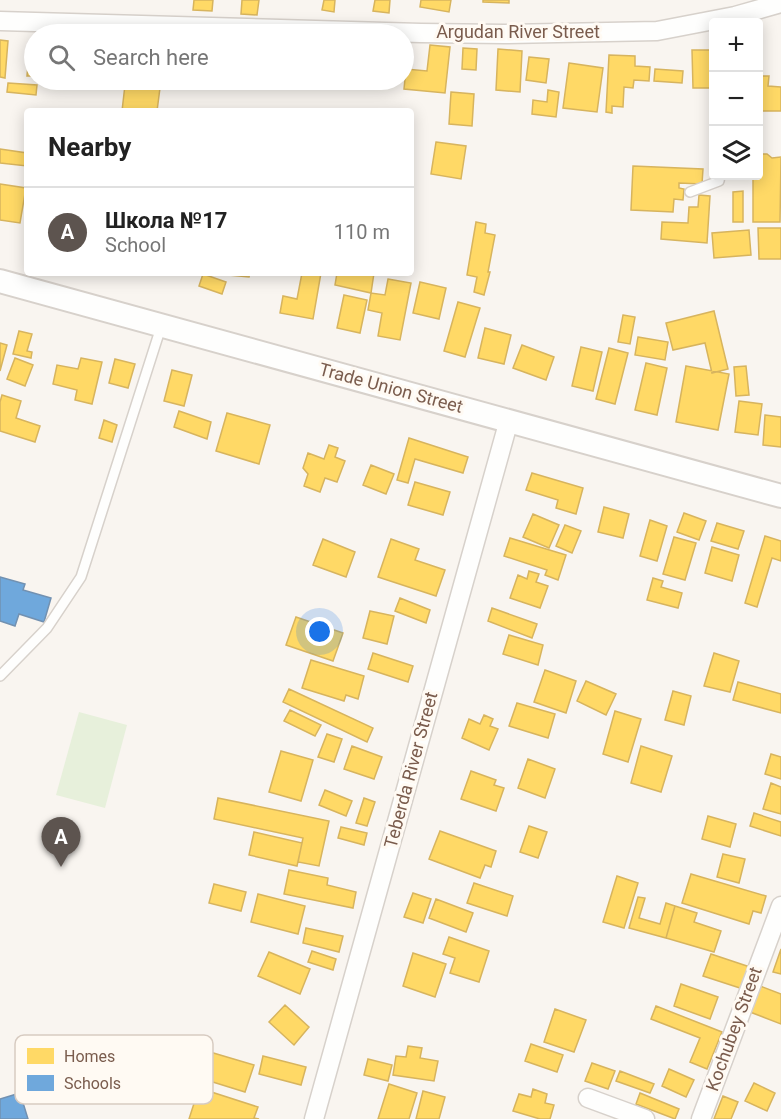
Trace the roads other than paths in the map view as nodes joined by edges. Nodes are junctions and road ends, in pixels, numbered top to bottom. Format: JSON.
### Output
{"nodes":[{"id":1,"x":781,"y":3,"type":"edge"},
{"id":2,"x":732,"y":18,"type":"edge"},
{"id":3,"x":0,"y":21,"type":"edge"},
{"id":4,"x":709,"y":23,"type":"edge"},
{"id":5,"x":116,"y":24,"type":"edge"},
{"id":6,"x":414,"y":32,"type":"edge"},
{"id":7,"x":719,"y":180,"type":"edge"},
{"id":8,"x":690,"y":192,"type":"dead end"},
{"id":9,"x":0,"y":281,"type":"edge"},
{"id":10,"x":162,"y":324,"type":"junction"},
{"id":11,"x":509,"y":420,"type":"junction"},
{"id":12,"x":781,"y":496,"type":"edge"},
{"id":13,"x":0,"y":676,"type":"edge"},
{"id":14,"x":781,"y":906,"type":"edge"},
{"id":15,"x":588,"y":1098,"type":"dead end"},
{"id":16,"x":314,"y":1119,"type":"edge"},
{"id":17,"x":645,"y":1119,"type":"edge"},
{"id":18,"x":701,"y":1119,"type":"edge"}],
"edges":[{"from":1,"to":2,"type":"street","name":"Argudan River Street"},
{"from":3,"to":5,"type":"street","name":"Argudan River Street"},
{"from":4,"to":6,"type":"street","name":"Argudan River Street"},
{"from":7,"to":8,"type":"lane"},
{"from":9,"to":10,"type":"street","name":"Trade Union Street"},
{"from":10,"to":11,"type":"street","name":"Trade Union Street"},
{"from":10,"to":13,"type":"lane"},
{"from":11,"to":12,"type":"street","name":"Trade Union Street"},
{"from":11,"to":16,"type":"street","name":"Teberda River Street"},
{"from":14,"to":18,"type":"street","name":"Kochubey Street"},
{"from":15,"to":17,"type":"street"}]}
